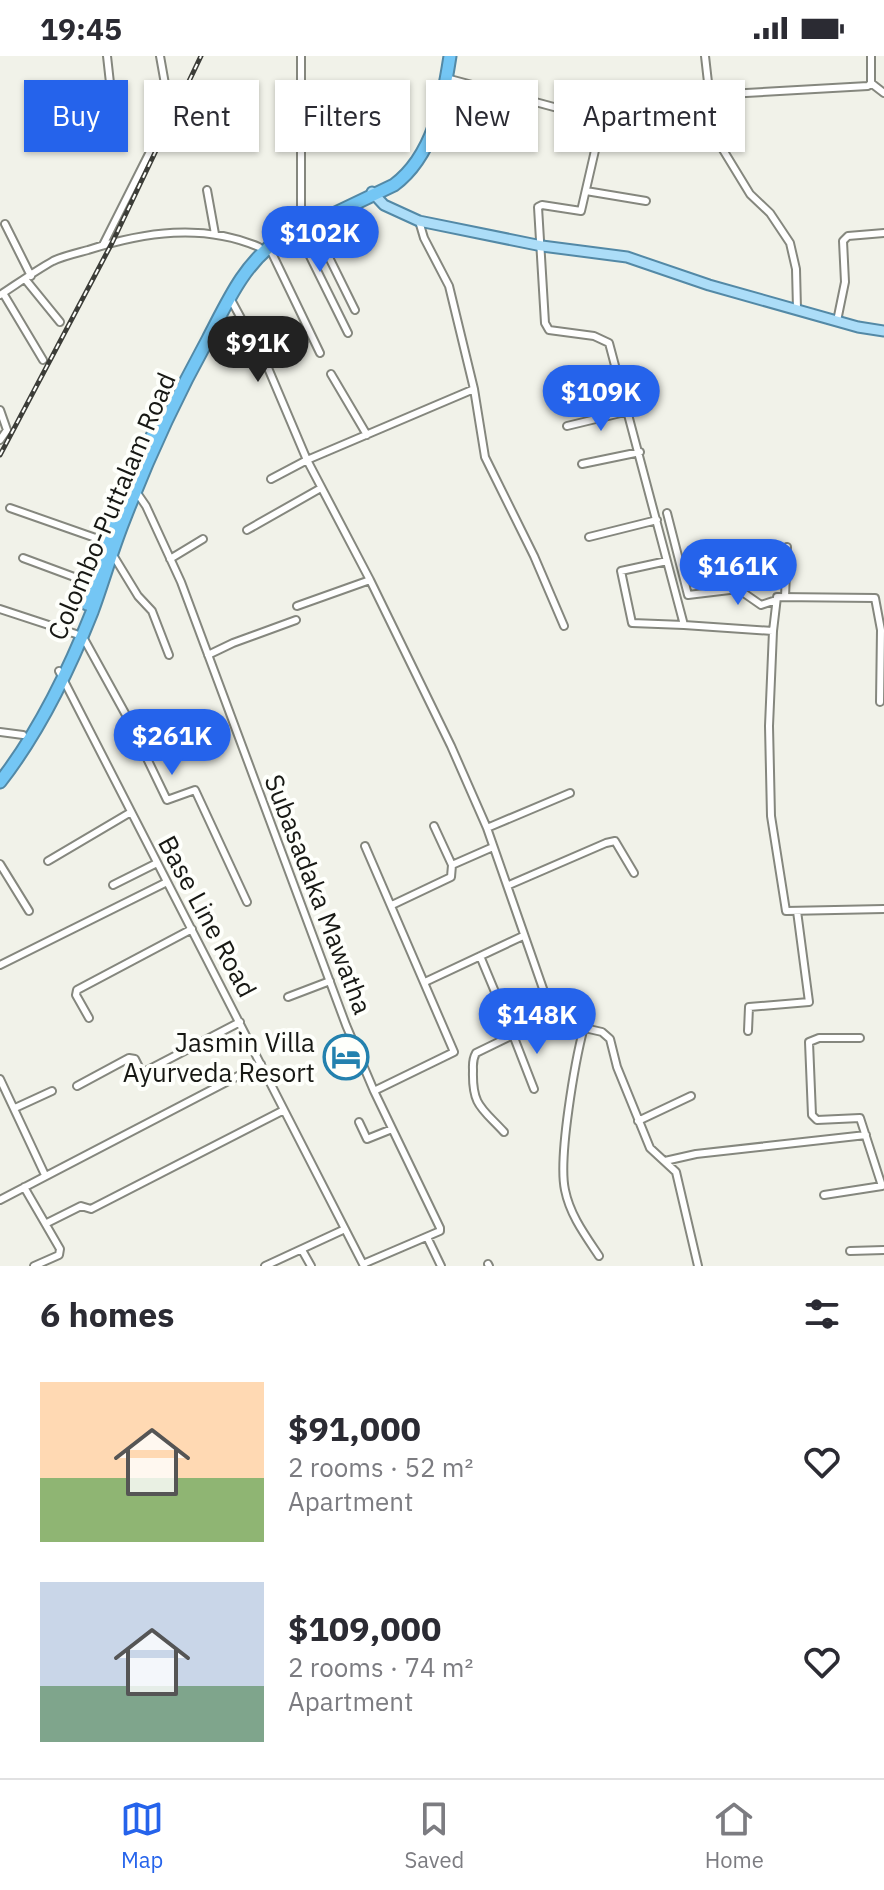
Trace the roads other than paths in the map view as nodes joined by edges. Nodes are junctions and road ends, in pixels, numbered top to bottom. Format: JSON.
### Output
{"nodes":[{"id":1,"x":107,"y":56,"type":"edge"},
{"id":2,"x":160,"y":56,"type":"edge"},
{"id":3,"x":301,"y":56,"type":"edge"},
{"id":4,"x":447,"y":56,"type":"edge"},
{"id":5,"x":705,"y":56,"type":"edge"},
{"id":6,"x":871,"y":56,"type":"edge"},
{"id":7,"x":446,"y":78,"type":"junction"},
{"id":8,"x":110,"y":80,"type":"edge"},
{"id":9,"x":708,"y":80,"type":"edge"},
{"id":10,"x":871,"y":83,"type":"junction"},
{"id":11,"x":745,"y":93,"type":"edge"},
{"id":12,"x":884,"y":93,"type":"edge"},
{"id":13,"x":724,"y":152,"type":"edge"},
{"id":14,"x":207,"y":190,"type":"dead end"},
{"id":15,"x":586,"y":191,"type":"junction"},
{"id":16,"x":373,"y":193,"type":"junction"},
{"id":17,"x":646,"y":201,"type":"dead end"},
{"id":18,"x":309,"y":221,"type":"junction"},
{"id":19,"x":419,"y":221,"type":"junction"},
{"id":20,"x":5,"y":224,"type":"dead end"},
{"id":21,"x":297,"y":230,"type":"junction"},
{"id":22,"x":884,"y":233,"type":"edge"},
{"id":23,"x":215,"y":234,"type":"junction"},
{"id":24,"x":103,"y":245,"type":"junction"},
{"id":25,"x":542,"y":246,"type":"junction"},
{"id":26,"x":264,"y":248,"type":"junction"},
{"id":27,"x":28,"y":277,"type":"junction"},
{"id":28,"x":2,"y":294,"type":"edge"},
{"id":29,"x":230,"y":298,"type":"junction"},
{"id":30,"x":797,"y":309,"type":"junction"},
{"id":31,"x":355,"y":310,"type":"dead end"},
{"id":32,"x":837,"y":321,"type":"junction"},
{"id":33,"x":60,"y":322,"type":"dead end"},
{"id":34,"x":884,"y":331,"type":"edge"},
{"id":35,"x":348,"y":333,"type":"dead end"},
{"id":36,"x":320,"y":353,"type":"dead end"},
{"id":37,"x":43,"y":360,"type":"dead end"},
{"id":38,"x":331,"y":374,"type":"dead end"},
{"id":39,"x":474,"y":389,"type":"junction"},
{"id":40,"x":0,"y":410,"type":"edge"},
{"id":41,"x":629,"y":411,"type":"junction"},
{"id":42,"x":567,"y":426,"type":"dead end"},
{"id":43,"x":367,"y":435,"type":"junction"},
{"id":44,"x":0,"y":440,"type":"edge"},
{"id":45,"x":640,"y":452,"type":"junction"},
{"id":46,"x":307,"y":460,"type":"junction"},
{"id":47,"x":582,"y":464,"type":"dead end"},
{"id":48,"x":271,"y":479,"type":"dead end"},
{"id":49,"x":133,"y":488,"type":"junction"},
{"id":50,"x":321,"y":488,"type":"junction"},
{"id":51,"x":10,"y":508,"type":"dead end"},
{"id":52,"x":667,"y":513,"type":"dead end"},
{"id":53,"x":657,"y":520,"type":"junction"},
{"id":54,"x":247,"y":530,"type":"dead end"},
{"id":55,"x":589,"y":537,"type":"dead end"},
{"id":56,"x":203,"y":539,"type":"dead end"},
{"id":57,"x":108,"y":547,"type":"junction"},
{"id":58,"x":787,"y":547,"type":"dead end"},
{"id":59,"x":23,"y":558,"type":"dead end"},
{"id":60,"x":170,"y":559,"type":"junction"},
{"id":61,"x":667,"y":561,"type":"junction"},
{"id":62,"x":370,"y":580,"type":"junction"},
{"id":63,"x":93,"y":584,"type":"junction"},
{"id":64,"x":785,"y":597,"type":"junction"},
{"id":65,"x":776,"y":600,"type":"junction"},
{"id":66,"x":297,"y":606,"type":"dead end"},
{"id":67,"x":0,"y":609,"type":"edge"},
{"id":68,"x":296,"y":620,"type":"dead end"},
{"id":69,"x":684,"y":625,"type":"junction"},
{"id":70,"x":564,"y":626,"type":"dead end"},
{"id":71,"x":773,"y":631,"type":"junction"},
{"id":72,"x":79,"y":635,"type":"junction"},
{"id":73,"x":169,"y":655,"type":"dead end"},
{"id":74,"x":208,"y":655,"type":"junction"},
{"id":75,"x":61,"y":674,"type":"junction"},
{"id":76,"x":880,"y":702,"type":"dead end"},
{"id":77,"x":0,"y":732,"type":"edge"},
{"id":78,"x":23,"y":735,"type":"junction"},
{"id":79,"x":0,"y":770,"type":"edge"},
{"id":80,"x":0,"y":782,"type":"edge"},
{"id":81,"x":570,"y":793,"type":"dead end"},
{"id":82,"x":131,"y":812,"type":"junction"},
{"id":83,"x":434,"y":826,"type":"dead end"},
{"id":84,"x":487,"y":828,"type":"junction"},
{"id":85,"x":365,"y":846,"type":"dead end"},
{"id":86,"x":493,"y":847,"type":"junction"},
{"id":87,"x":48,"y":861,"type":"dead end"},
{"id":88,"x":157,"y":863,"type":"junction"},
{"id":89,"x":0,"y":864,"type":"edge"},
{"id":90,"x":452,"y":865,"type":"junction"},
{"id":91,"x":634,"y":873,"type":"dead end"},
{"id":92,"x":167,"y":882,"type":"junction"},
{"id":93,"x":113,"y":885,"type":"dead end"},
{"id":94,"x":509,"y":885,"type":"junction"},
{"id":95,"x":247,"y":902,"type":"dead end"},
{"id":96,"x":392,"y":905,"type":"junction"},
{"id":97,"x":884,"y":909,"type":"edge"},
{"id":98,"x":29,"y":911,"type":"dead end"},
{"id":99,"x":797,"y":911,"type":"junction"},
{"id":100,"x":192,"y":929,"type":"junction"},
{"id":101,"x":523,"y":936,"type":"junction"},
{"id":102,"x":480,"y":956,"type":"junction"},
{"id":103,"x":0,"y":965,"type":"edge"},
{"id":104,"x":330,"y":981,"type":"junction"},
{"id":105,"x":425,"y":982,"type":"junction"},
{"id":106,"x":288,"y":997,"type":"dead end"},
{"id":107,"x":89,"y":1018,"type":"dead end"},
{"id":108,"x":240,"y":1022,"type":"junction"},
{"id":109,"x":584,"y":1027,"type":"junction"},
{"id":110,"x":748,"y":1031,"type":"dead end"},
{"id":111,"x":513,"y":1035,"type":"junction"},
{"id":112,"x":860,"y":1038,"type":"dead end"},
{"id":113,"x":261,"y":1064,"type":"junction"},
{"id":114,"x":0,"y":1079,"type":"edge"},
{"id":115,"x":77,"y":1086,"type":"dead end"},
{"id":116,"x":534,"y":1089,"type":"dead end"},
{"id":117,"x":52,"y":1091,"type":"dead end"},
{"id":118,"x":374,"y":1091,"type":"junction"},
{"id":119,"x":691,"y":1096,"type":"dead end"},
{"id":120,"x":15,"y":1108,"type":"junction"},
{"id":121,"x":284,"y":1110,"type":"junction"},
{"id":122,"x":638,"y":1121,"type":"junction"},
{"id":123,"x":359,"y":1122,"type":"dead end"},
{"id":124,"x":392,"y":1129,"type":"junction"},
{"id":125,"x":504,"y":1132,"type":"dead end"},
{"id":126,"x":866,"y":1135,"type":"junction"},
{"id":127,"x":665,"y":1161,"type":"junction"},
{"id":128,"x":45,"y":1175,"type":"junction"},
{"id":129,"x":24,"y":1187,"type":"junction"},
{"id":130,"x":824,"y":1195,"type":"dead end"},
{"id":131,"x":0,"y":1200,"type":"edge"},
{"id":132,"x":47,"y":1223,"type":"junction"},
{"id":133,"x":345,"y":1229,"type":"junction"},
{"id":134,"x":428,"y":1239,"type":"junction"},
{"id":135,"x":302,"y":1250,"type":"junction"},
{"id":136,"x":884,"y":1250,"type":"edge"},
{"id":137,"x":850,"y":1251,"type":"dead end"},
{"id":138,"x":599,"y":1256,"type":"dead end"},
{"id":139,"x":364,"y":1265,"type":"edge"},
{"id":140,"x":34,"y":1266,"type":"edge"},
{"id":141,"x":265,"y":1266,"type":"edge"},
{"id":142,"x":311,"y":1266,"type":"edge"},
{"id":143,"x":441,"y":1266,"type":"edge"},
{"id":144,"x":698,"y":1266,"type":"edge"}],
"edges":[{"from":1,"to":8,"type":"street"},
{"from":2,"to":24,"type":"street"},
{"from":3,"to":18,"type":"street"},
{"from":4,"to":7,"type":"highway","name":"Colombo-Puttalam Road"},
{"from":4,"to":16,"type":"highway","name":"Colombo-Puttalam Road"},
{"from":5,"to":9,"type":"street"},
{"from":6,"to":10,"type":"street"},
{"from":7,"to":15,"type":"street"},
{"from":7,"to":16,"type":"highway","name":"Colombo-Puttalam Road"},
{"from":10,"to":11,"type":"street"},
{"from":10,"to":12,"type":"street"},
{"from":13,"to":30,"type":"street"},
{"from":14,"to":23,"type":"street"},
{"from":15,"to":17,"type":"street"},
{"from":15,"to":25,"type":"street"},
{"from":16,"to":18,"type":"highway","name":"Colombo-Puttalam Road"},
{"from":16,"to":19,"type":"main road"},
{"from":18,"to":21,"type":"highway","name":"Colombo-Puttalam Road"},
{"from":18,"to":26,"type":"highway","name":"Colombo-Puttalam Road"},
{"from":18,"to":31,"type":"street"},
{"from":19,"to":25,"type":"main road"},
{"from":19,"to":39,"type":"street"},
{"from":20,"to":27,"type":"street"},
{"from":21,"to":26,"type":"highway","name":"Colombo-Puttalam Road"},
{"from":21,"to":35,"type":"street"},
{"from":22,"to":32,"type":"street"},
{"from":23,"to":24,"type":"street"},
{"from":23,"to":26,"type":"street"},
{"from":24,"to":27,"type":"street"},
{"from":25,"to":30,"type":"main road"},
{"from":25,"to":41,"type":"street"},
{"from":26,"to":29,"type":"highway","name":"Colombo-Puttalam Road"},
{"from":26,"to":36,"type":"street"},
{"from":26,"to":49,"type":"highway","name":"Colombo-Puttalam Road"},
{"from":27,"to":28,"type":"street"},
{"from":27,"to":33,"type":"street"},
{"from":28,"to":37,"type":"street"},
{"from":29,"to":46,"type":"street"},
{"from":29,"to":49,"type":"highway","name":"Colombo-Puttalam Road"},
{"from":30,"to":32,"type":"main road"},
{"from":32,"to":34,"type":"main road"},
{"from":38,"to":43,"type":"street"},
{"from":39,"to":43,"type":"street"},
{"from":39,"to":70,"type":"street"},
{"from":40,"to":44,"type":"street"},
{"from":41,"to":42,"type":"street"},
{"from":41,"to":45,"type":"street"},
{"from":43,"to":46,"type":"street"},
{"from":45,"to":47,"type":"street"},
{"from":45,"to":53,"type":"street"},
{"from":46,"to":48,"type":"street"},
{"from":46,"to":50,"type":"street"},
{"from":49,"to":57,"type":"highway","name":"Colombo-Puttalam Road"},
{"from":49,"to":60,"type":"street","name":"Subasadaka Mawatha"},
{"from":50,"to":54,"type":"street"},
{"from":50,"to":62,"type":"street"},
{"from":51,"to":57,"type":"street"},
{"from":52,"to":65,"type":"street"},
{"from":53,"to":55,"type":"street"},
{"from":53,"to":61,"type":"street"},
{"from":56,"to":60,"type":"street"},
{"from":57,"to":63,"type":"highway","name":"Colombo-Puttalam Road"},
{"from":57,"to":72,"type":"highway","name":"Colombo-Puttalam Road"},
{"from":57,"to":73,"type":"street"},
{"from":58,"to":64,"type":"street"},
{"from":59,"to":63,"type":"street"},
{"from":60,"to":74,"type":"street","name":"Subasadaka Mawatha"},
{"from":61,"to":69,"type":"street"},
{"from":61,"to":69,"type":"street"},
{"from":62,"to":66,"type":"street"},
{"from":62,"to":84,"type":"street"},
{"from":63,"to":72,"type":"highway","name":"Colombo-Puttalam Road"},
{"from":64,"to":65,"type":"street"},
{"from":64,"to":76,"type":"street"},
{"from":65,"to":71,"type":"street"},
{"from":67,"to":72,"type":"street"},
{"from":68,"to":74,"type":"street"},
{"from":69,"to":71,"type":"street"},
{"from":71,"to":99,"type":"street"},
{"from":72,"to":75,"type":"highway","name":"Colombo-Puttalam Road"},
{"from":72,"to":95,"type":"street"},
{"from":74,"to":104,"type":"street","name":"Subasadaka Mawatha"},
{"from":75,"to":78,"type":"highway","name":"Colombo-Puttalam Road"},
{"from":75,"to":80,"type":"highway","name":"Colombo-Puttalam Road"},
{"from":75,"to":82,"type":"street","name":"Base Line Road"},
{"from":77,"to":78,"type":"street"},
{"from":78,"to":79,"type":"highway","name":"Colombo-Puttalam Road"},
{"from":81,"to":84,"type":"street"},
{"from":82,"to":87,"type":"street"},
{"from":82,"to":88,"type":"street","name":"Base Line Road"},
{"from":83,"to":90,"type":"street"},
{"from":84,"to":86,"type":"street"},
{"from":85,"to":96,"type":"street"},
{"from":86,"to":90,"type":"street"},
{"from":86,"to":94,"type":"street"},
{"from":88,"to":92,"type":"street","name":"Base Line Road"},
{"from":88,"to":93,"type":"street"},
{"from":89,"to":98,"type":"street"},
{"from":90,"to":96,"type":"street"},
{"from":91,"to":94,"type":"street"},
{"from":92,"to":100,"type":"street","name":"Base Line Road"},
{"from":92,"to":103,"type":"street"},
{"from":94,"to":101,"type":"street"},
{"from":96,"to":105,"type":"street"},
{"from":97,"to":99,"type":"street"},
{"from":99,"to":110,"type":"street"},
{"from":100,"to":107,"type":"street"},
{"from":100,"to":108,"type":"street","name":"Base Line Road"},
{"from":101,"to":102,"type":"street"},
{"from":101,"to":109,"type":"street"},
{"from":102,"to":105,"type":"street"},
{"from":102,"to":111,"type":"street"},
{"from":104,"to":106,"type":"street"},
{"from":104,"to":118,"type":"street","name":"Subasadaka Mawatha"},
{"from":105,"to":118,"type":"street"},
{"from":108,"to":113,"type":"street","name":"Base Line Road"},
{"from":108,"to":115,"type":"street"},
{"from":109,"to":122,"type":"street"},
{"from":109,"to":138,"type":"street"},
{"from":111,"to":116,"type":"street"},
{"from":111,"to":125,"type":"street"},
{"from":112,"to":126,"type":"street"},
{"from":113,"to":121,"type":"street","name":"Base Line Road"},
{"from":113,"to":128,"type":"street"},
{"from":114,"to":120,"type":"street"},
{"from":117,"to":120,"type":"street"},
{"from":118,"to":124,"type":"street","name":"Subasadaka Mawatha"},
{"from":119,"to":122,"type":"street"},
{"from":120,"to":128,"type":"street"},
{"from":121,"to":132,"type":"street"},
{"from":121,"to":133,"type":"street","name":"Base Line Road"},
{"from":122,"to":127,"type":"street"},
{"from":123,"to":124,"type":"street"},
{"from":124,"to":134,"type":"street","name":"Subasadaka Mawatha"},
{"from":126,"to":127,"type":"street"},
{"from":126,"to":130,"type":"street"},
{"from":127,"to":144,"type":"street"},
{"from":128,"to":129,"type":"street"},
{"from":129,"to":131,"type":"street"},
{"from":129,"to":132,"type":"street"},
{"from":132,"to":140,"type":"street"},
{"from":133,"to":135,"type":"street"},
{"from":133,"to":139,"type":"street","name":"Base Line Road"},
{"from":134,"to":139,"type":"street"},
{"from":134,"to":143,"type":"street"},
{"from":135,"to":141,"type":"street"},
{"from":135,"to":142,"type":"street"},
{"from":136,"to":137,"type":"street"}]}
